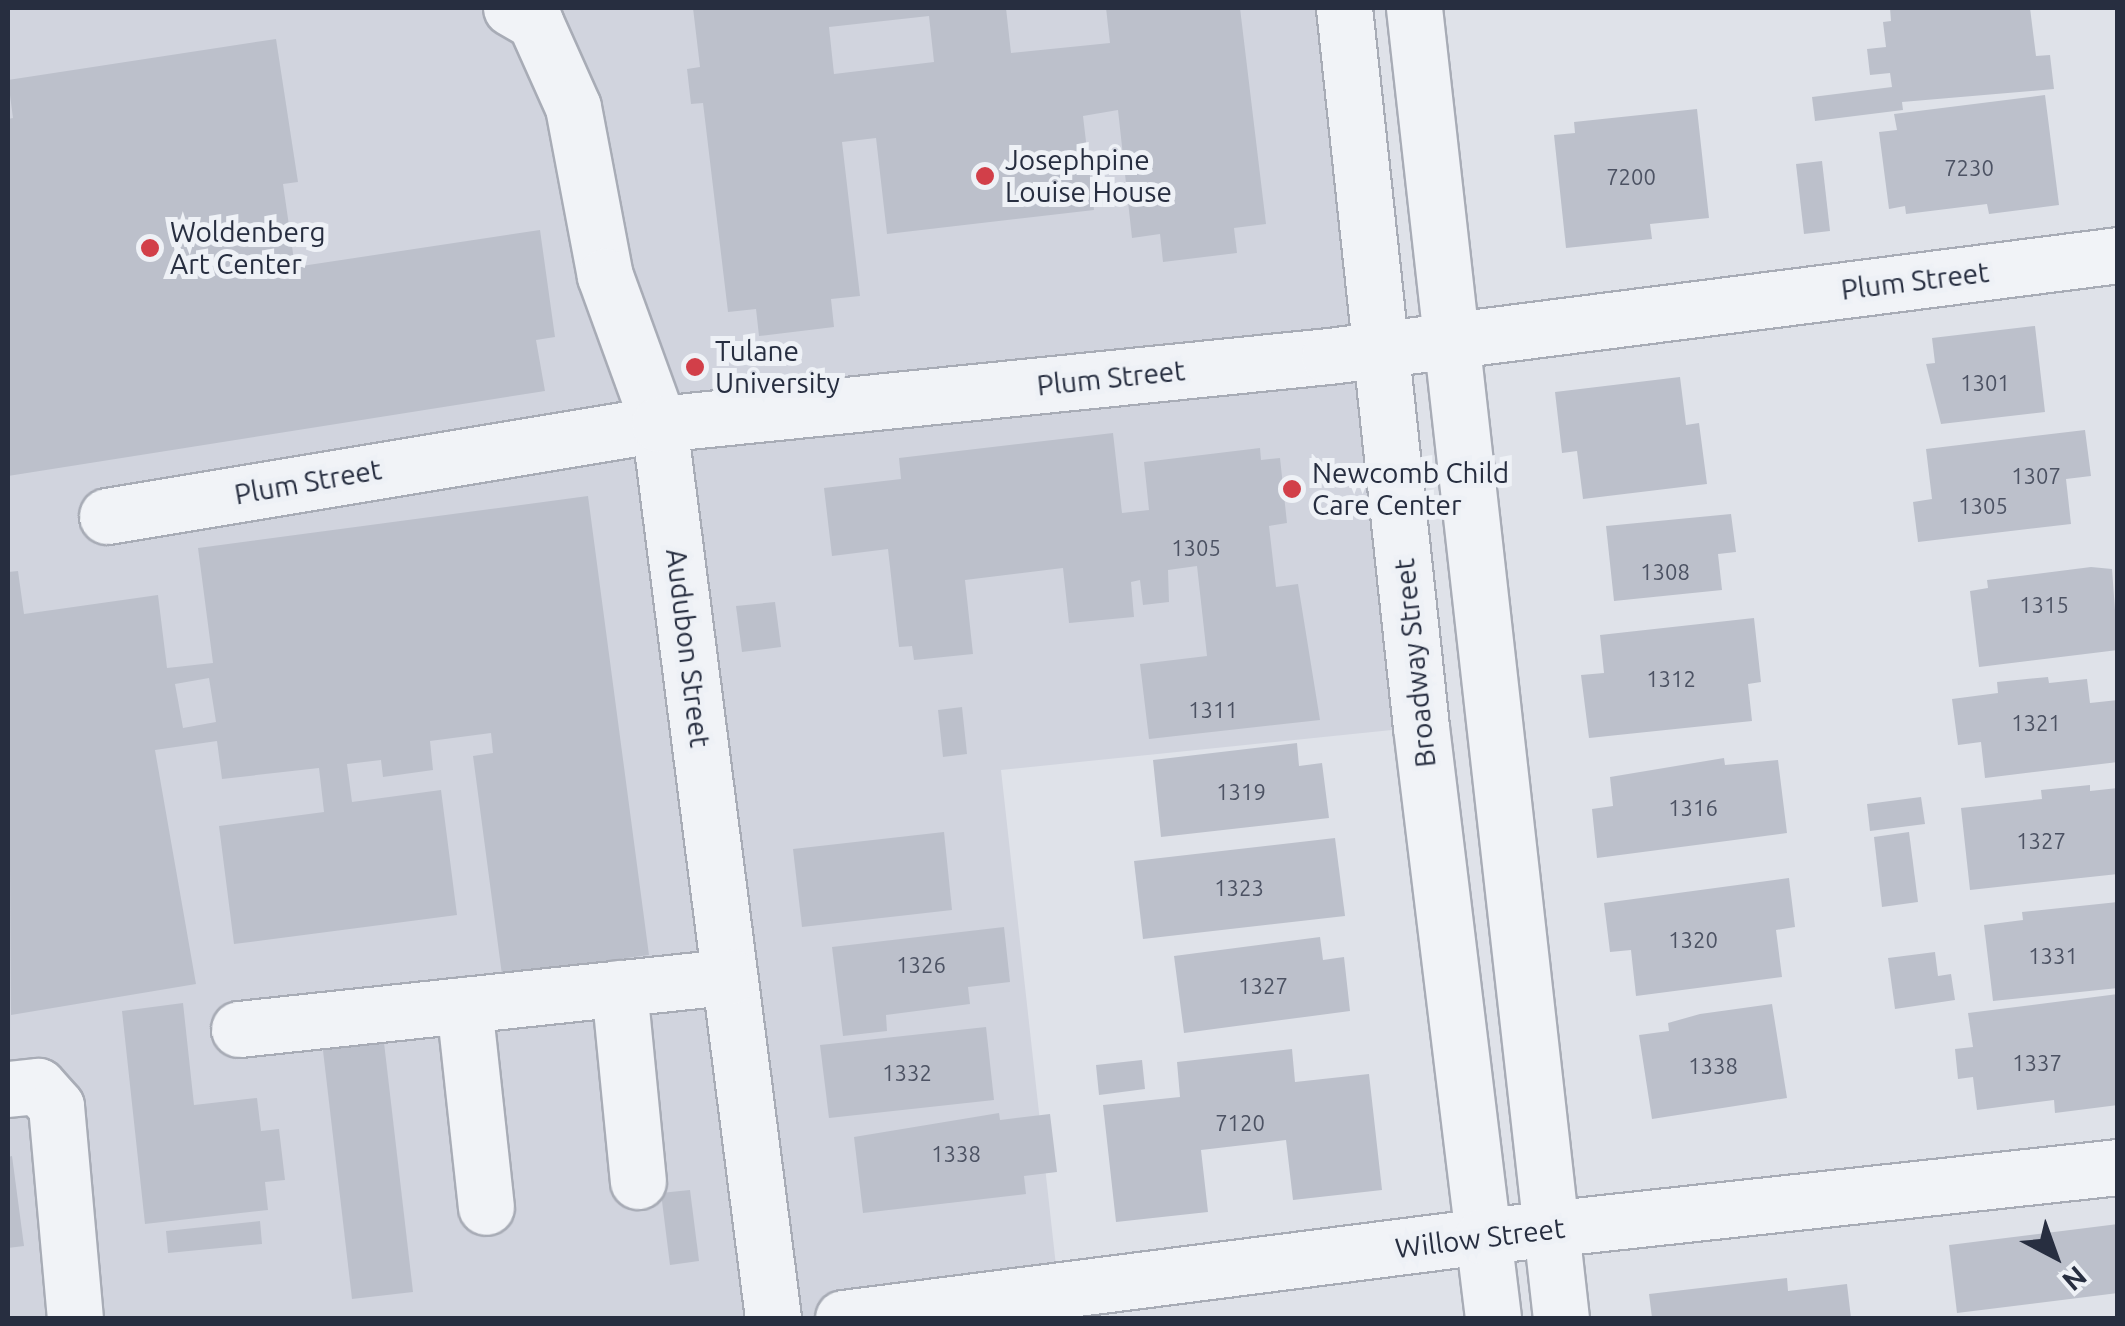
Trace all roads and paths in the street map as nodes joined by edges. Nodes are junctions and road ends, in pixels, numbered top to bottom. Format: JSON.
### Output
{"nodes":[{"id":1,"x":511,"y":8,"type":"edge"},
{"id":2,"x":1344,"y":8,"type":"edge"},
{"id":3,"x":1414,"y":8,"type":"edge"},
{"id":4,"x":2118,"y":256,"type":"edge"},
{"id":5,"x":1451,"y":340,"type":"junction"},
{"id":6,"x":1382,"y":348,"type":"junction"},
{"id":7,"x":659,"y":424,"type":"junction"},
{"id":8,"x":106,"y":516,"type":"dead end"},
{"id":9,"x":729,"y":977,"type":"junction"},
{"id":10,"x":619,"y":988,"type":"junction"},
{"id":11,"x":464,"y":1005,"type":"junction"},
{"id":12,"x":239,"y":1029,"type":"dead end"},
{"id":13,"x":8,"y":1090,"type":"edge"},
{"id":14,"x":2118,"y":1167,"type":"edge"},
{"id":15,"x":638,"y":1181,"type":"dead end"},
{"id":16,"x":486,"y":1206,"type":"dead end"},
{"id":17,"x":1550,"y":1229,"type":"junction"},
{"id":18,"x":1483,"y":1236,"type":"junction"},
{"id":19,"x":75,"y":1318,"type":"edge"},
{"id":20,"x":773,"y":1318,"type":"edge"},
{"id":21,"x":843,"y":1318,"type":"edge"},
{"id":22,"x":1493,"y":1318,"type":"edge"},
{"id":23,"x":1560,"y":1318,"type":"edge"}],
"edges":[{"from":1,"to":7,"type":"street","name":"Audubon Street"},
{"from":2,"to":6,"type":"street","name":"Broadway Street"},
{"from":3,"to":5,"type":"street"},
{"from":4,"to":5,"type":"street","name":"Plum Street"},
{"from":5,"to":6,"type":"street","name":"Plum Street"},
{"from":5,"to":17,"type":"street"},
{"from":6,"to":7,"type":"street","name":"Plum Street"},
{"from":6,"to":18,"type":"street","name":"Broadway Street"},
{"from":7,"to":8,"type":"street","name":"Plum Street"},
{"from":7,"to":9,"type":"street","name":"Audubon Street"},
{"from":9,"to":10,"type":"street"},
{"from":9,"to":20,"type":"street","name":"Audubon Street"},
{"from":10,"to":11,"type":"street"},
{"from":10,"to":15,"type":"street"},
{"from":11,"to":12,"type":"street"},
{"from":11,"to":16,"type":"street"},
{"from":13,"to":19,"type":"street"},
{"from":14,"to":17,"type":"street","name":"Willow Street"},
{"from":17,"to":18,"type":"street","name":"Willow Street"},
{"from":17,"to":23,"type":"street"},
{"from":18,"to":21,"type":"street","name":"Willow Street"},
{"from":18,"to":22,"type":"street","name":"Broadway Street"}]}
